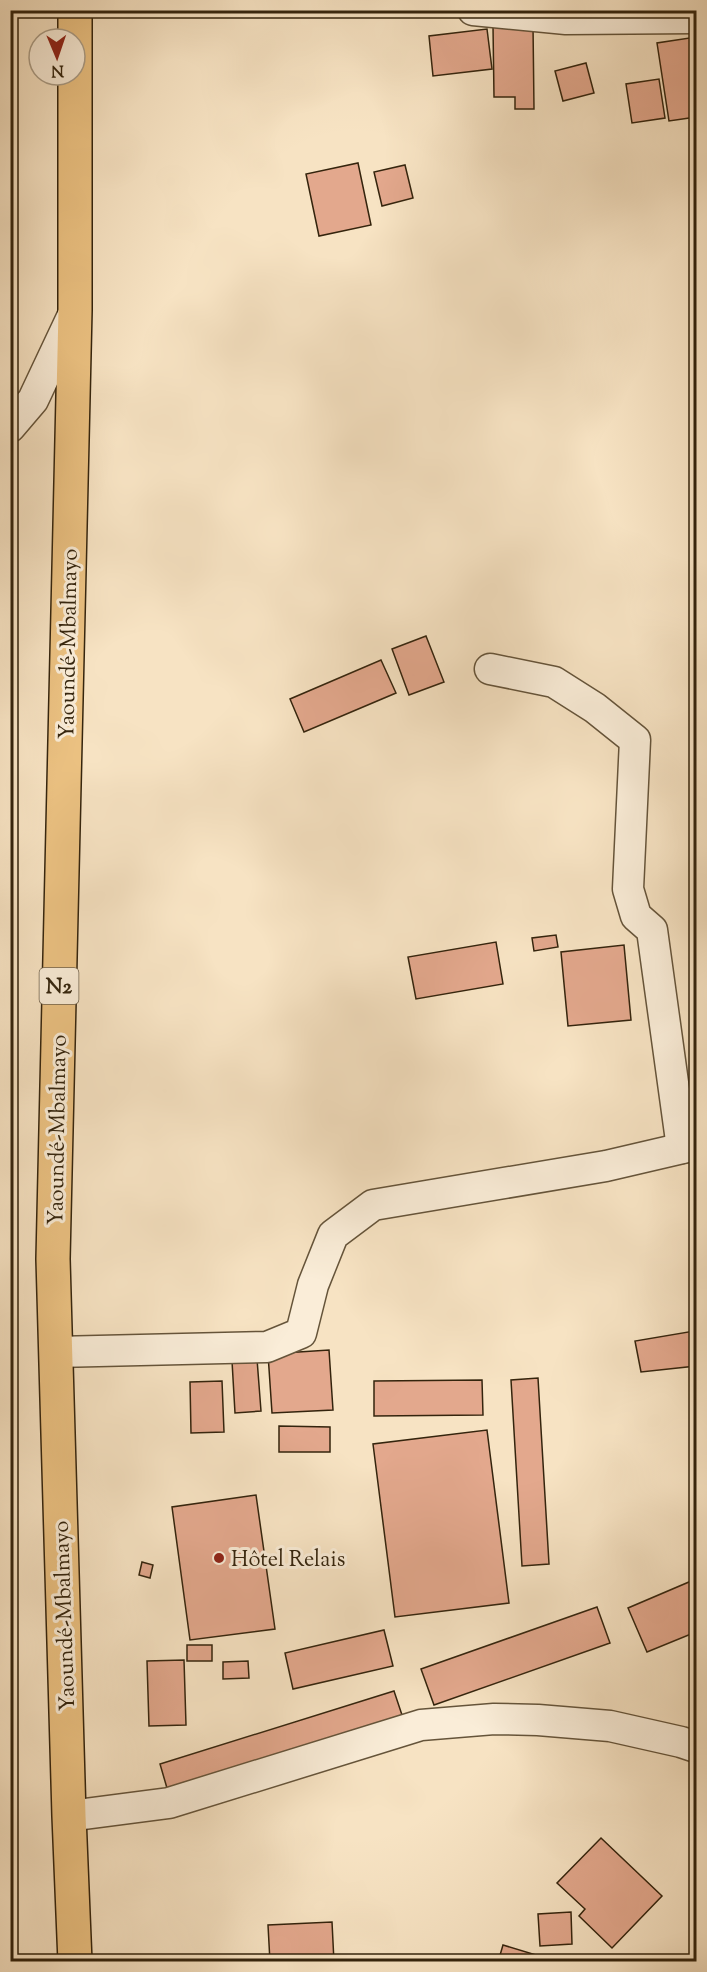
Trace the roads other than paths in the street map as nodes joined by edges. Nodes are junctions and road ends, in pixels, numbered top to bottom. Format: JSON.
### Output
{"nodes":[{"id":1,"x":75,"y":10,"type":"edge"},
{"id":2,"x":473,"y":10,"type":"edge"},
{"id":3,"x":696,"y":18,"type":"edge"},
{"id":4,"x":75,"y":310,"type":"junction"},
{"id":5,"x":10,"y":427,"type":"edge"},
{"id":6,"x":490,"y":669,"type":"dead end"},
{"id":7,"x":689,"y":1147,"type":"edge"},
{"id":8,"x":56,"y":1352,"type":"junction"},
{"id":9,"x":696,"y":1747,"type":"edge"},
{"id":10,"x":69,"y":1816,"type":"junction"},
{"id":11,"x":75,"y":1962,"type":"edge"}],
"edges":[{"from":1,"to":4,"type":"highway","name":"Yaoundé-Mbalmayo","number":"N2"},
{"from":2,"to":3,"type":"street"},
{"from":4,"to":5,"type":"street"},
{"from":4,"to":8,"type":"highway","name":"Yaoundé-Mbalmayo","number":"N2"},
{"from":6,"to":7,"type":"street"},
{"from":7,"to":8,"type":"street"},
{"from":8,"to":10,"type":"highway","name":"Yaoundé-Mbalmayo","number":"N2"},
{"from":9,"to":10,"type":"street"},
{"from":10,"to":11,"type":"highway","name":"Yaoundé-Mbalmayo","number":"N2"}]}
